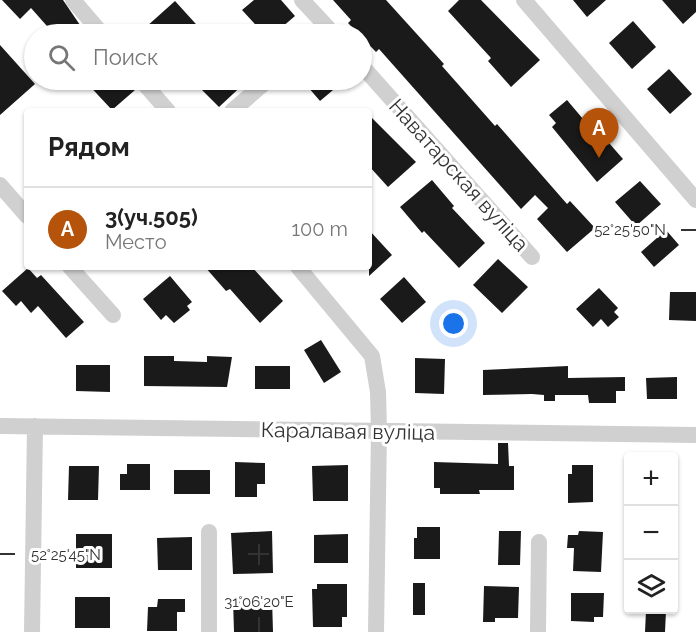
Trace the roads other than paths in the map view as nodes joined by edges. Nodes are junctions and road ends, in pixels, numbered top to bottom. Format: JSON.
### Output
{"nodes":[{"id":1,"x":73,"y":0,"type":"edge"},
{"id":2,"x":302,"y":0,"type":"edge"},
{"id":3,"x":524,"y":0,"type":"edge"},
{"id":4,"x":93,"y":24,"type":"edge"},
{"id":5,"x":321,"y":24,"type":"edge"},
{"id":6,"x":372,"y":77,"type":"edge"},
{"id":7,"x":150,"y":90,"type":"edge"},
{"id":8,"x":256,"y":90,"type":"edge"},
{"id":9,"x":165,"y":108,"type":"edge"},
{"id":10,"x":235,"y":108,"type":"edge"},
{"id":11,"x":0,"y":185,"type":"edge"},
{"id":12,"x":696,"y":200,"type":"edge"},
{"id":13,"x":24,"y":213,"type":"edge"},
{"id":14,"x":532,"y":257,"type":"dead end"},
{"id":15,"x":73,"y":270,"type":"edge"},
{"id":16,"x":300,"y":270,"type":"edge"},
{"id":17,"x":112,"y":315,"type":"dead end"},
{"id":18,"x":0,"y":426,"type":"edge"},
{"id":19,"x":35,"y":426,"type":"junction"},
{"id":20,"x":379,"y":431,"type":"junction"},
{"id":21,"x":696,"y":435,"type":"edge"},
{"id":22,"x":209,"y":532,"type":"dead end"},
{"id":23,"x":539,"y":542,"type":"dead end"},
{"id":24,"x":32,"y":632,"type":"edge"},
{"id":25,"x":209,"y":632,"type":"edge"},
{"id":26,"x":376,"y":632,"type":"edge"},
{"id":27,"x":538,"y":632,"type":"edge"}],
"edges":[{"from":1,"to":4,"type":"street"},
{"from":2,"to":5,"type":"street"},
{"from":3,"to":12,"type":"street"},
{"from":6,"to":14,"type":"street","name":"Наватарская вуліца"},
{"from":7,"to":9,"type":"street"},
{"from":8,"to":10,"type":"street"},
{"from":11,"to":13,"type":"street"},
{"from":15,"to":17,"type":"street"},
{"from":16,"to":20,"type":"street"},
{"from":18,"to":19,"type":"street","name":"Каралавая вуліца"},
{"from":19,"to":20,"type":"street","name":"Каралавая вуліца"},
{"from":19,"to":24,"type":"street"},
{"from":20,"to":21,"type":"street","name":"Каралавая вуліца"},
{"from":20,"to":26,"type":"street"},
{"from":22,"to":25,"type":"street"},
{"from":23,"to":27,"type":"street"}]}
